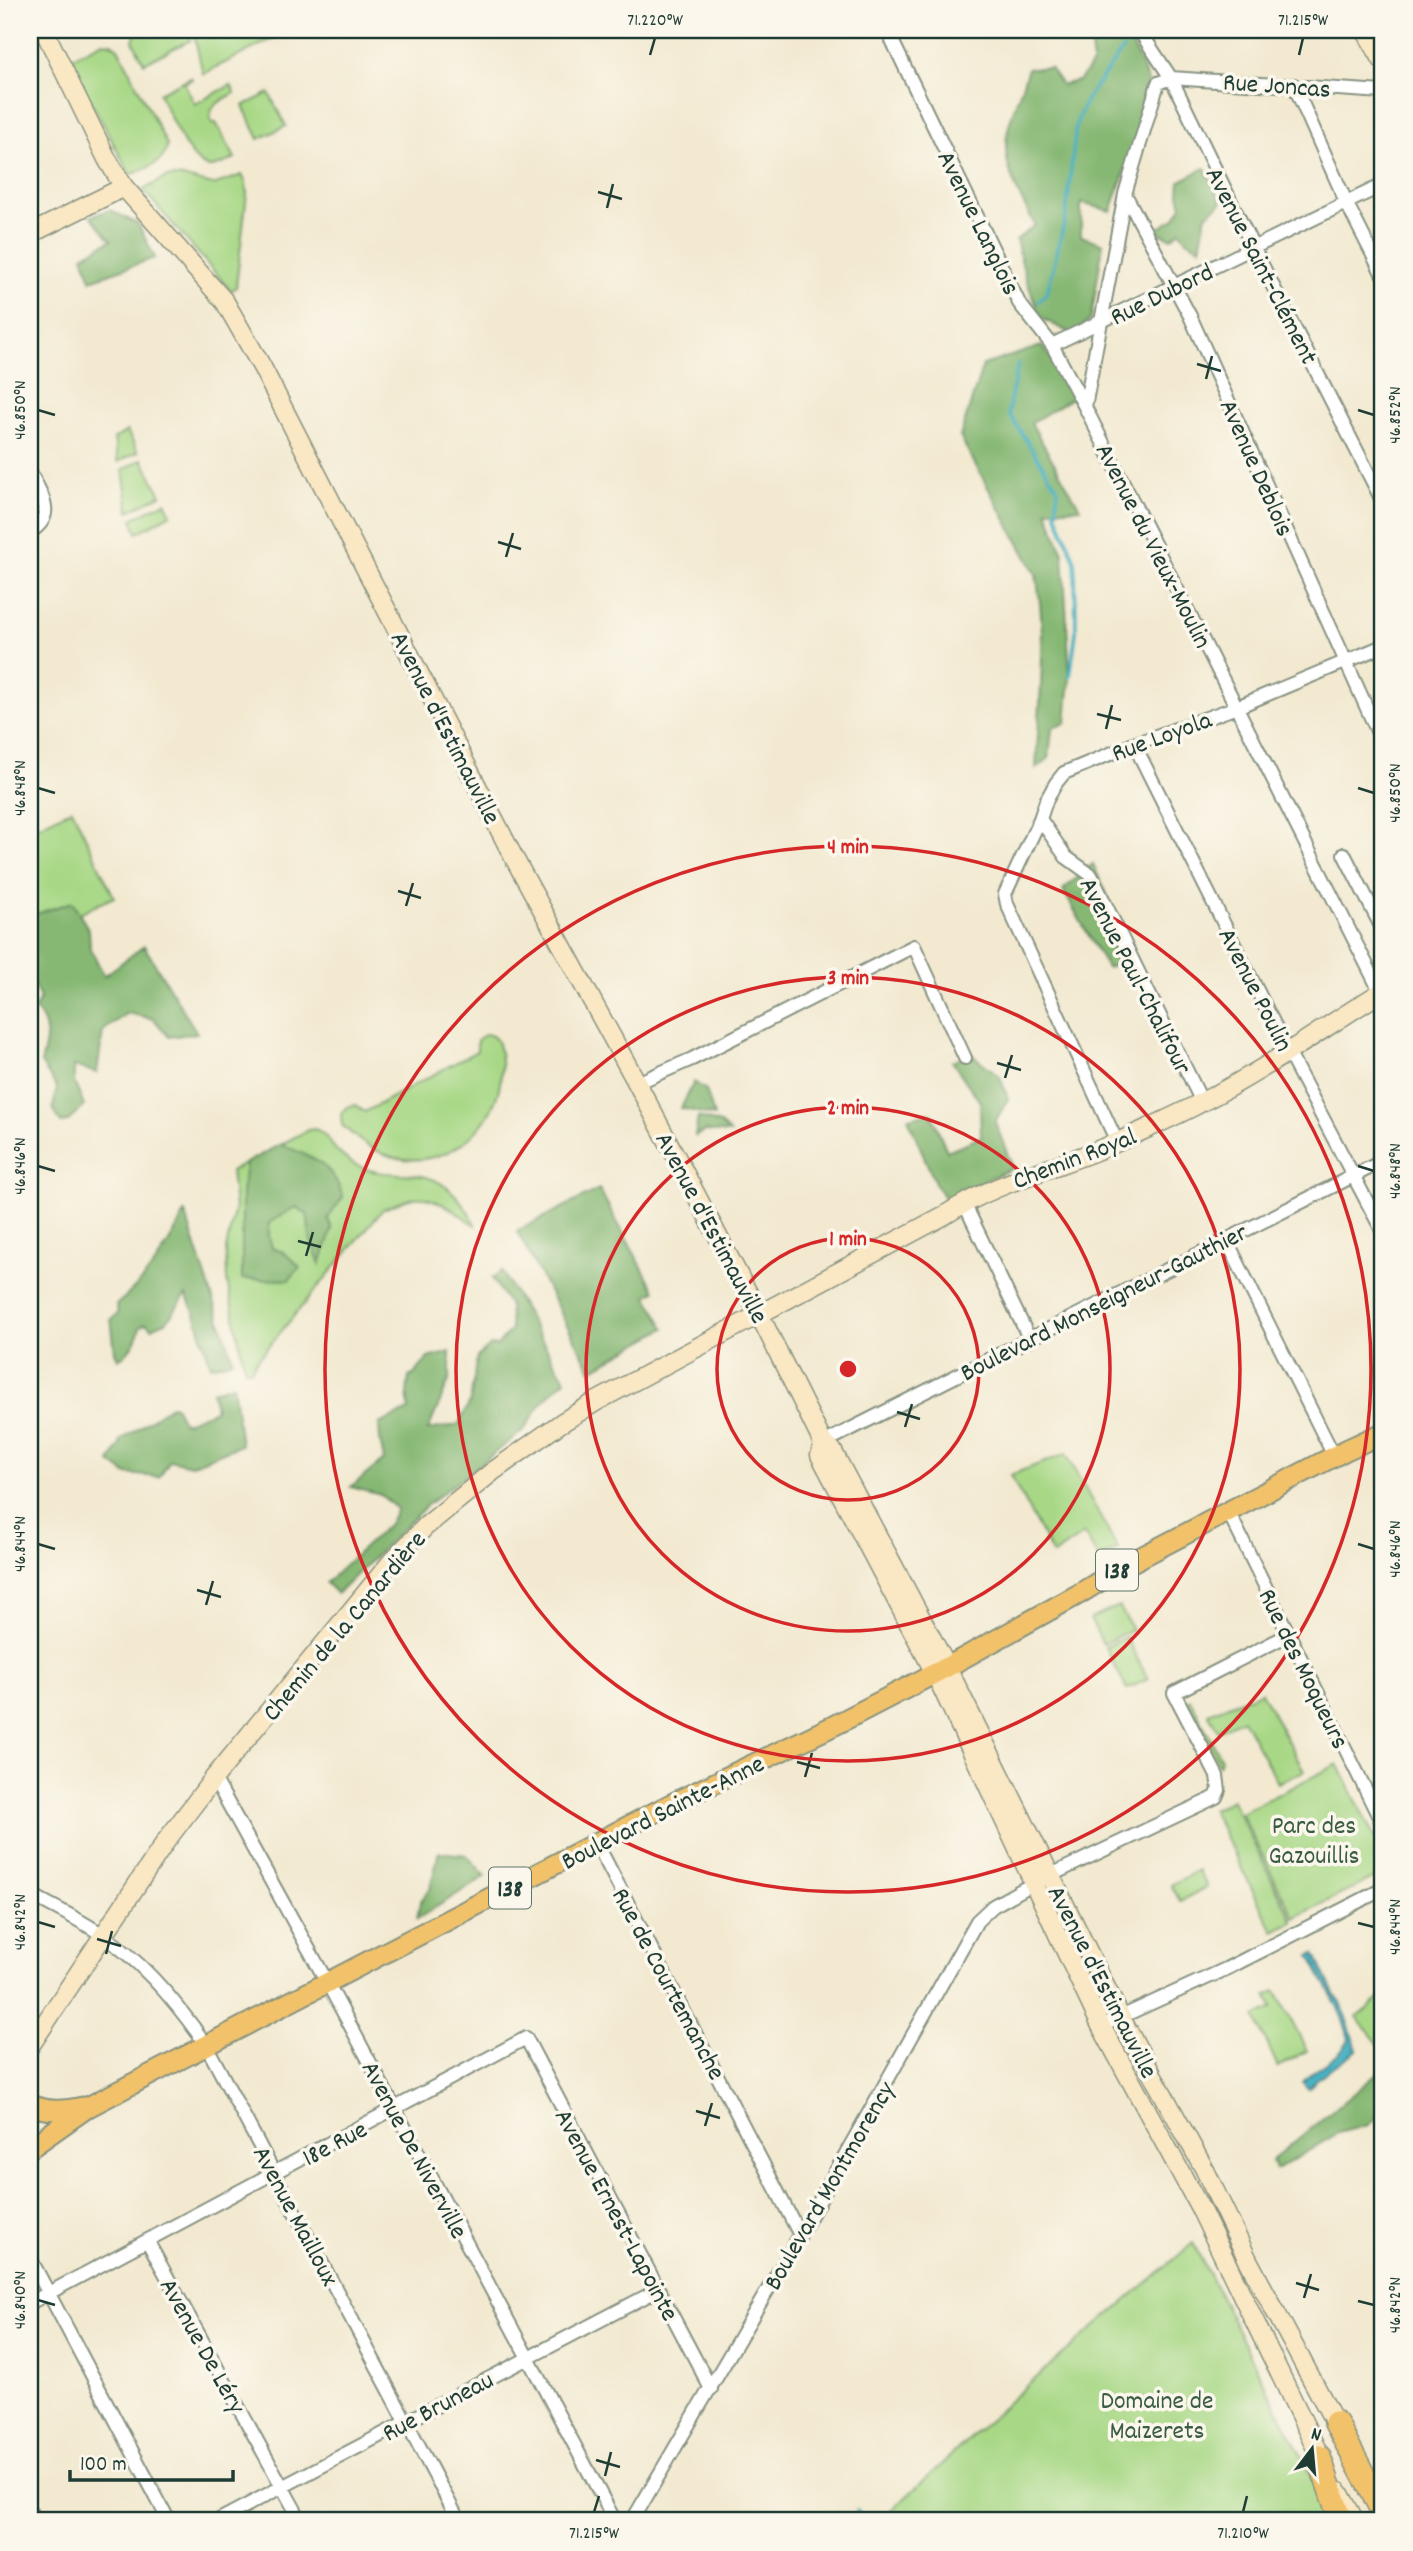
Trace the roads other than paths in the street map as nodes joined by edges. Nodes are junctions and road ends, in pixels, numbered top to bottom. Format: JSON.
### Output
{"nodes":[{"id":1,"x":44,"y":30,"type":"edge"},
{"id":2,"x":887,"y":30,"type":"edge"},
{"id":3,"x":1139,"y":30,"type":"edge"},
{"id":4,"x":1365,"y":30,"type":"edge"},
{"id":5,"x":1383,"y":61,"type":"edge"},
{"id":6,"x":1171,"y":78,"type":"junction"},
{"id":7,"x":1294,"y":85,"type":"junction"},
{"id":8,"x":1383,"y":92,"type":"edge"},
{"id":9,"x":1383,"y":186,"type":"edge"},
{"id":10,"x":124,"y":187,"type":"junction"},
{"id":11,"x":1125,"y":194,"type":"junction"},
{"id":12,"x":1348,"y":204,"type":"junction"},
{"id":13,"x":30,"y":234,"type":"edge"},
{"id":14,"x":1254,"y":249,"type":"junction"},
{"id":15,"x":1383,"y":275,"type":"edge"},
{"id":16,"x":1174,"y":287,"type":"junction"},
{"id":17,"x":1101,"y":322,"type":"junction"},
{"id":18,"x":1052,"y":345,"type":"junction"},
{"id":19,"x":1085,"y":407,"type":"junction"},
{"id":20,"x":30,"y":472,"type":"edge"},
{"id":21,"x":1383,"y":502,"type":"edge"},
{"id":22,"x":30,"y":532,"type":"edge"},
{"id":23,"x":1383,"y":646,"type":"edge"},
{"id":24,"x":1345,"y":661,"type":"junction"},
{"id":25,"x":1237,"y":707,"type":"junction"},
{"id":26,"x":1135,"y":744,"type":"junction"},
{"id":27,"x":1383,"y":744,"type":"edge"},
{"id":28,"x":1040,"y":819,"type":"junction"},
{"id":29,"x":1344,"y":854,"type":"dead end"},
{"id":30,"x":1383,"y":930,"type":"edge"},
{"id":31,"x":1382,"y":992,"type":"edge"},
{"id":32,"x":1288,"y":1052,"type":"junction"},
{"id":33,"x":965,"y":1058,"type":"dead end"},
{"id":34,"x":638,"y":1083,"type":"junction"},
{"id":35,"x":1202,"y":1102,"type":"junction"},
{"id":36,"x":1117,"y":1142,"type":"junction"},
{"id":37,"x":1383,"y":1161,"type":"edge"},
{"id":38,"x":1354,"y":1175,"type":"junction"},
{"id":39,"x":964,"y":1203,"type":"junction"},
{"id":40,"x":1383,"y":1232,"type":"edge"},
{"id":41,"x":1226,"y":1238,"type":"junction"},
{"id":42,"x":759,"y":1314,"type":"junction"},
{"id":43,"x":1029,"y":1338,"type":"junction"},
{"id":44,"x":1383,"y":1433,"type":"edge"},
{"id":45,"x":823,"y":1443,"type":"junction"},
{"id":46,"x":1335,"y":1456,"type":"junction"},
{"id":47,"x":1228,"y":1511,"type":"junction"},
{"id":48,"x":1288,"y":1635,"type":"junction"},
{"id":49,"x":941,"y":1670,"type":"junction"},
{"id":50,"x":214,"y":1778,"type":"junction"},
{"id":51,"x":1383,"y":1825,"type":"edge"},
{"id":52,"x":597,"y":1844,"type":"junction"},
{"id":53,"x":1042,"y":1880,"type":"junction"},
{"id":54,"x":1383,"y":1889,"type":"edge"},
{"id":55,"x":30,"y":1894,"type":"edge"},
{"id":56,"x":102,"y":1934,"type":"junction"},
{"id":57,"x":327,"y":1982,"type":"junction"},
{"id":58,"x":1121,"y":2018,"type":"junction"},
{"id":59,"x":1101,"y":2026,"type":"junction"},
{"id":60,"x":526,"y":2038,"type":"joint"},
{"id":61,"x":206,"y":2045,"type":"junction"},
{"id":62,"x":30,"y":2046,"type":"edge"},
{"id":63,"x":30,"y":2105,"type":"edge"},
{"id":64,"x":88,"y":2107,"type":"junction"},
{"id":65,"x":395,"y":2109,"type":"junction"},
{"id":66,"x":30,"y":2148,"type":"edge"},
{"id":67,"x":275,"y":2173,"type":"junction"},
{"id":68,"x":800,"y":2235,"type":"junction"},
{"id":69,"x":148,"y":2242,"type":"junction"},
{"id":70,"x":30,"y":2258,"type":"edge"},
{"id":71,"x":658,"y":2290,"type":"junction"},
{"id":72,"x":49,"y":2293,"type":"junction"},
{"id":73,"x":30,"y":2303,"type":"edge"},
{"id":74,"x":527,"y":2357,"type":"junction"},
{"id":75,"x":711,"y":2389,"type":"junction"},
{"id":76,"x":406,"y":2422,"type":"junction"},
{"id":77,"x":1336,"y":2423,"type":"junction"},
{"id":78,"x":1319,"y":2457,"type":"junction"},
{"id":79,"x":282,"y":2487,"type":"junction"},
{"id":80,"x":30,"y":2511,"type":"edge"},
{"id":81,"x":1383,"y":2512,"type":"edge"},
{"id":82,"x":35,"y":2521,"type":"edge"},
{"id":83,"x":169,"y":2521,"type":"edge"},
{"id":84,"x":217,"y":2521,"type":"edge"},
{"id":85,"x":301,"y":2521,"type":"edge"},
{"id":86,"x":459,"y":2521,"type":"edge"},
{"id":87,"x":615,"y":2521,"type":"edge"},
{"id":88,"x":632,"y":2521,"type":"edge"},
{"id":89,"x":1341,"y":2521,"type":"edge"},
{"id":90,"x":1355,"y":2521,"type":"edge"},
{"id":91,"x":1383,"y":2521,"type":"edge"}],
"edges":[{"from":1,"to":10,"type":"main road","name":"Avenue d'Estimauville"},
{"from":2,"to":18,"type":"street","name":"Avenue Langlois"},
{"from":3,"to":6,"type":"street","name":"Avenue Saint-Clément"},
{"from":4,"to":5,"type":"main road"},
{"from":6,"to":7,"type":"street","name":"Rue Joncas"},
{"from":6,"to":11,"type":"street"},
{"from":6,"to":14,"type":"street","name":"Avenue Saint-Clément"},
{"from":7,"to":8,"type":"street","name":"Rue Joncas"},
{"from":7,"to":12,"type":"street"},
{"from":9,"to":12,"type":"street","name":"Rue Dubord"},
{"from":10,"to":13,"type":"main road"},
{"from":10,"to":34,"type":"main road","name":"Avenue d'Estimauville"},
{"from":11,"to":16,"type":"street","name":"Avenue Deblois"},
{"from":11,"to":17,"type":"street"},
{"from":12,"to":14,"type":"street","name":"Rue Dubord"},
{"from":12,"to":15,"type":"street"},
{"from":14,"to":16,"type":"street","name":"Rue Dubord"},
{"from":14,"to":21,"type":"street","name":"Avenue Saint-Clément"},
{"from":16,"to":17,"type":"street","name":"Rue Dubord"},
{"from":16,"to":24,"type":"street","name":"Avenue Deblois"},
{"from":17,"to":18,"type":"street","name":"Rue Dubord"},
{"from":17,"to":19,"type":"street"},
{"from":18,"to":19,"type":"street","name":"Avenue Langlois"},
{"from":19,"to":25,"type":"street","name":"Avenue du Vieux-Moulin"},
{"from":20,"to":22,"type":"street"},
{"from":23,"to":24,"type":"street","name":"Rue Loyola"},
{"from":24,"to":25,"type":"street","name":"Rue Loyola"},
{"from":24,"to":27,"type":"street","name":"Avenue Deblois"},
{"from":25,"to":26,"type":"street","name":"Rue Loyola"},
{"from":25,"to":31,"type":"street","name":"Avenue du Vieux-Moulin"},
{"from":26,"to":28,"type":"street","name":"Rue Loyola"},
{"from":26,"to":32,"type":"street","name":"Avenue Poulin"},
{"from":28,"to":35,"type":"street","name":"Avenue Paul-Chalifour"},
{"from":28,"to":36,"type":"street","name":"Rue Loyola"},
{"from":29,"to":30,"type":"street"},
{"from":31,"to":32,"type":"main road","name":"Chemin Royal"},
{"from":32,"to":35,"type":"main road","name":"Chemin Royal"},
{"from":32,"to":38,"type":"street","name":"Avenue Poulin"},
{"from":33,"to":34,"type":"street"},
{"from":34,"to":42,"type":"main road","name":"Avenue d'Estimauville"},
{"from":35,"to":36,"type":"main road","name":"Chemin Royal"},
{"from":36,"to":39,"type":"main road","name":"Chemin Royal"},
{"from":37,"to":38,"type":"street","name":"Boulevard Monseigneur-Gauthier"},
{"from":38,"to":40,"type":"street","name":"Avenue Poulin"},
{"from":38,"to":41,"type":"street","name":"Boulevard Monseigneur-Gauthier"},
{"from":39,"to":42,"type":"main road","name":"Chemin Royal"},
{"from":39,"to":43,"type":"street"},
{"from":41,"to":43,"type":"street","name":"Boulevard Monseigneur-Gauthier"},
{"from":41,"to":46,"type":"street"},
{"from":42,"to":45,"type":"main road","name":"Avenue d'Estimauville"},
{"from":42,"to":50,"type":"main road","name":"Chemin de la Canardière"},
{"from":43,"to":45,"type":"street","name":"Boulevard Monseigneur-Gauthier"},
{"from":44,"to":46,"type":"main road","name":"Boulevard Sainte-Anne","number":"138"},
{"from":45,"to":49,"type":"main road","name":"Avenue d'Estimauville"},
{"from":46,"to":47,"type":"main road","name":"Boulevard Sainte-Anne","number":"138"},
{"from":47,"to":48,"type":"street","name":"Rue des Moqueurs"},
{"from":47,"to":49,"type":"main road","name":"Boulevard Sainte-Anne","number":"138"},
{"from":48,"to":51,"type":"street","name":"Rue des Moqueurs"},
{"from":48,"to":53,"type":"street","name":"Boulevard Montmorency"},
{"from":49,"to":52,"type":"main road","name":"Boulevard Sainte-Anne","number":"138"},
{"from":49,"to":53,"type":"main road","name":"Avenue d'Estimauville"},
{"from":50,"to":56,"type":"main road","name":"Chemin de la Canardière"},
{"from":50,"to":57,"type":"street","name":"Avenue De Niverville"},
{"from":52,"to":57,"type":"main road","name":"Boulevard Sainte-Anne","number":"138"},
{"from":52,"to":68,"type":"street","name":"Rue de Courtemanche"},
{"from":53,"to":58,"type":"main road","name":"Avenue d'Estimauville"},
{"from":53,"to":59,"type":"main road","name":"Avenue d'Estimauville"},
{"from":53,"to":68,"type":"street","name":"Boulevard Montmorency"},
{"from":54,"to":58,"type":"street"},
{"from":55,"to":56,"type":"street","name":"Avenue Mailloux"},
{"from":56,"to":61,"type":"street","name":"Avenue Mailloux"},
{"from":56,"to":62,"type":"main road","name":"Chemin de la Canardière"},
{"from":57,"to":61,"type":"main road","name":"Boulevard Sainte-Anne","number":"138"},
{"from":57,"to":65,"type":"street","name":"Avenue De Niverville"},
{"from":58,"to":59,"type":"street"},
{"from":58,"to":77,"type":"main road","name":"Avenue d'Estimauville"},
{"from":59,"to":78,"type":"main road","name":"Avenue d'Estimauville"},
{"from":60,"to":65,"type":"street","name":"18e Rue"},
{"from":60,"to":71,"type":"street","name":"Avenue Ernest-Lapointe"},
{"from":61,"to":64,"type":"main road","name":"Boulevard Sainte-Anne","number":"138"},
{"from":61,"to":67,"type":"street","name":"Avenue Mailloux"},
{"from":63,"to":64,"type":"main road","name":"Boulevard Sainte-Anne","number":"138"},
{"from":64,"to":66,"type":"main road","name":"Boulevard Sainte-Anne","number":"138"},
{"from":65,"to":67,"type":"street","name":"18e Rue"},
{"from":65,"to":74,"type":"street","name":"Avenue De Niverville"},
{"from":67,"to":69,"type":"street","name":"18e Rue"},
{"from":67,"to":76,"type":"street","name":"Avenue Mailloux"},
{"from":68,"to":75,"type":"street","name":"Boulevard Montmorency"},
{"from":69,"to":72,"type":"street","name":"18e Rue"},
{"from":69,"to":79,"type":"street","name":"Avenue De Léry"},
{"from":70,"to":72,"type":"street"},
{"from":71,"to":74,"type":"street","name":"Rue Bruneau"},
{"from":71,"to":75,"type":"street","name":"Avenue Ernest-Lapointe"},
{"from":72,"to":73,"type":"street","name":"18e Rue"},
{"from":72,"to":83,"type":"street"},
{"from":74,"to":76,"type":"street","name":"Rue Bruneau"},
{"from":74,"to":87,"type":"street","name":"Avenue De Niverville"},
{"from":75,"to":88,"type":"street","name":"Boulevard Montmorency"},
{"from":76,"to":79,"type":"street","name":"Rue Bruneau"},
{"from":76,"to":86,"type":"street","name":"Avenue Mailloux"},
{"from":77,"to":81,"type":"highway"},
{"from":77,"to":91,"type":"main road","name":"Avenue d'Estimauville"},
{"from":78,"to":89,"type":"highway"},
{"from":78,"to":90,"type":"main road","name":"Avenue d'Estimauville"},
{"from":79,"to":84,"type":"street","name":"Rue Bruneau"},
{"from":79,"to":85,"type":"street","name":"Avenue De Léry"},
{"from":80,"to":82,"type":"street"}]}
